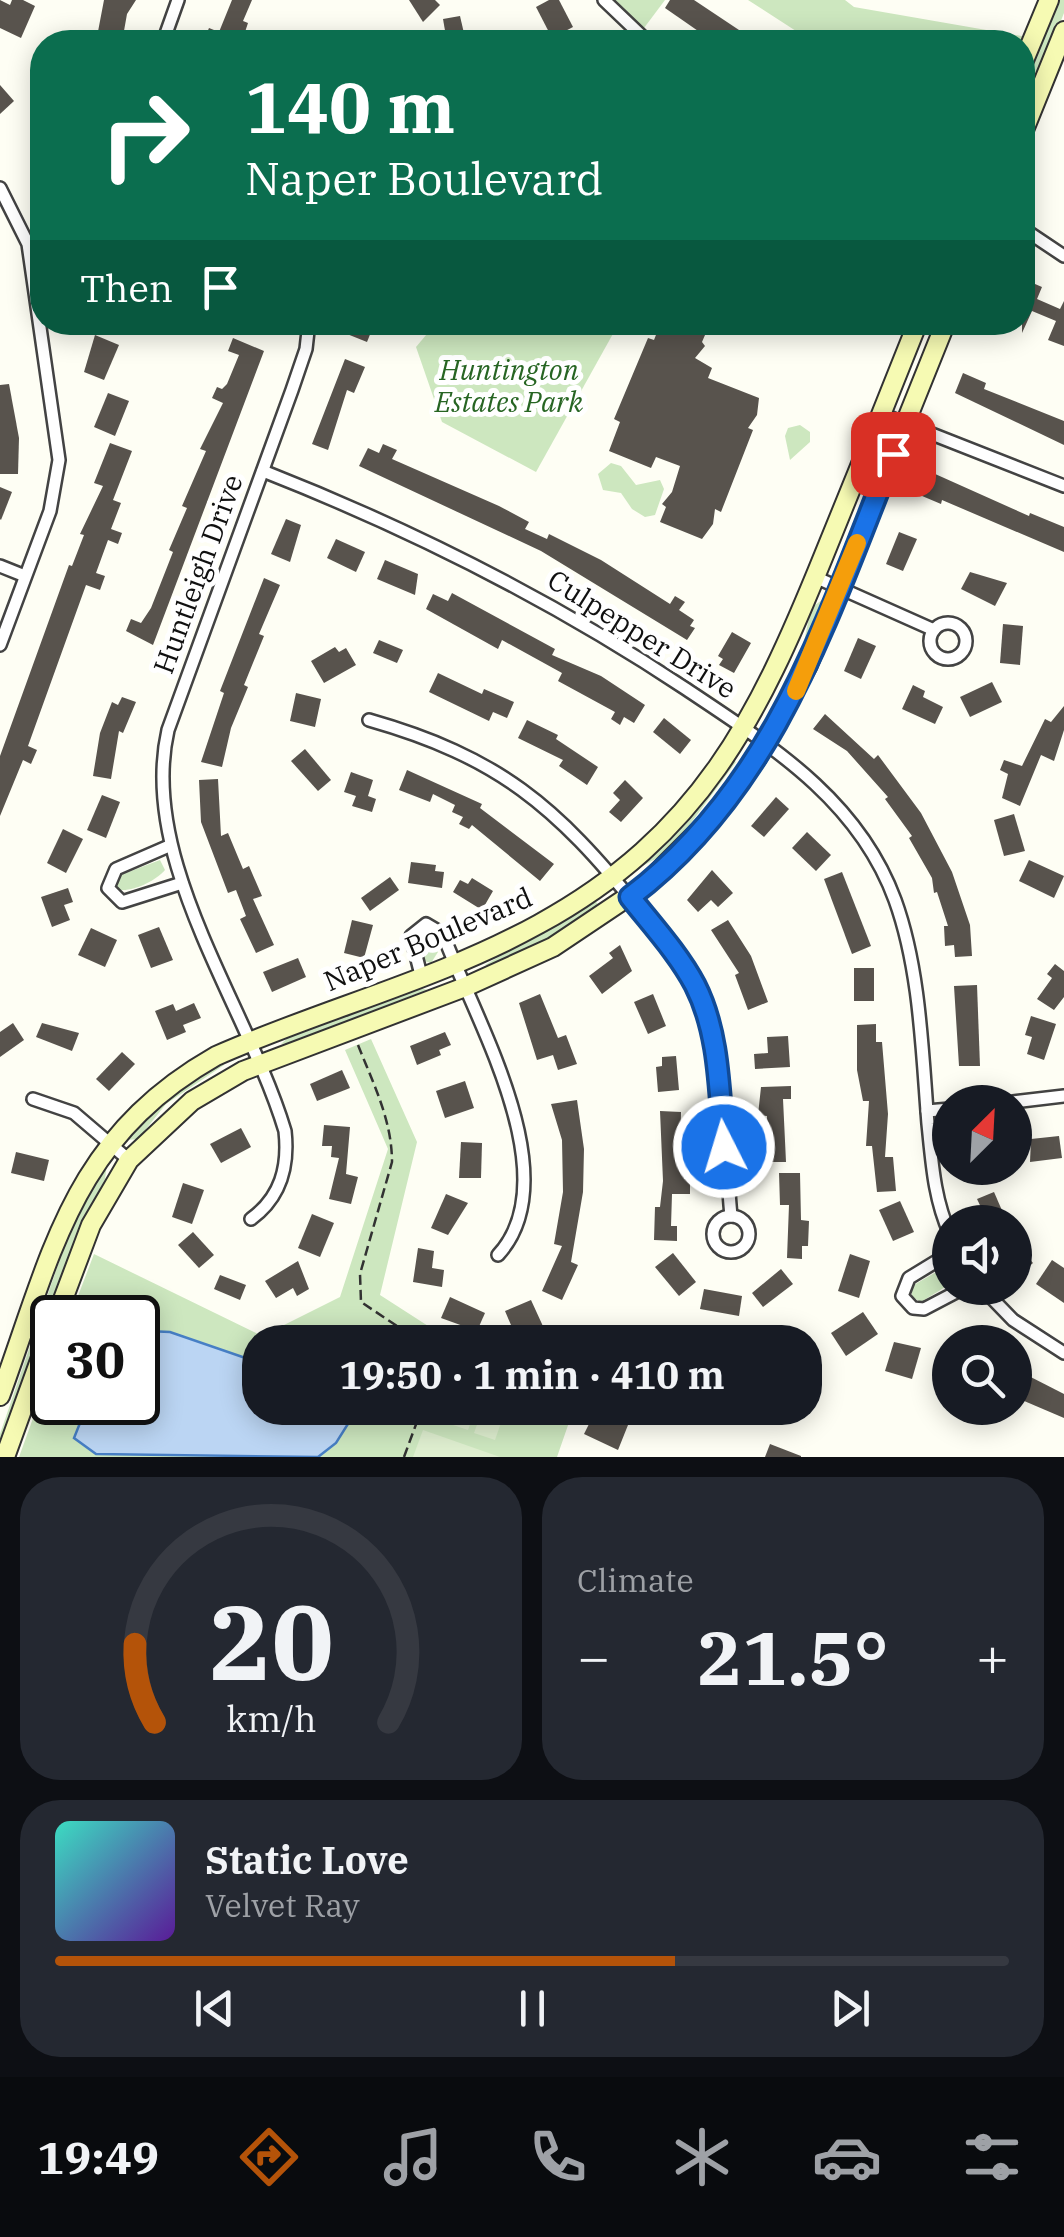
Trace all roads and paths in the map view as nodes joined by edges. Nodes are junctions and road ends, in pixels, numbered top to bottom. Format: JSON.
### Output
{"nodes":[{"id":1,"x":178,"y":0,"type":"edge"},
{"id":2,"x":604,"y":0,"type":"edge"},
{"id":3,"x":1049,"y":0,"type":"edge"},
{"id":4,"x":167,"y":30,"type":"edge"},
{"id":5,"x":635,"y":30,"type":"edge"},
{"id":6,"x":1064,"y":32,"type":"edge"},
{"id":7,"x":1035,"y":34,"type":"edge"},
{"id":8,"x":1035,"y":102,"type":"edge"},
{"id":9,"x":0,"y":188,"type":"edge"},
{"id":10,"x":1035,"y":237,"type":"edge"},
{"id":11,"x":1064,"y":256,"type":"edge"},
{"id":12,"x":30,"y":257,"type":"edge"},
{"id":13,"x":42,"y":335,"type":"edge"},
{"id":14,"x":308,"y":335,"type":"edge"},
{"id":15,"x":913,"y":335,"type":"edge"},
{"id":16,"x":941,"y":335,"type":"edge"},
{"id":17,"x":881,"y":414,"type":"junction"},
{"id":18,"x":906,"y":422,"type":"junction"},
{"id":19,"x":263,"y":471,"type":"junction"},
{"id":20,"x":1064,"y":486,"type":"edge"},
{"id":21,"x":0,"y":566,"type":"edge"},
{"id":22,"x":26,"y":576,"type":"junction"},
{"id":23,"x":815,"y":577,"type":"junction"},
{"id":24,"x":840,"y":588,"type":"junction"},
{"id":25,"x":934,"y":630,"type":"dead end"},
{"id":26,"x":0,"y":645,"type":"edge"},
{"id":27,"x":369,"y":720,"type":"dead end"},
{"id":28,"x":744,"y":728,"type":"junction"},
{"id":29,"x":767,"y":742,"type":"junction"},
{"id":30,"x":169,"y":846,"type":"junction"},
{"id":31,"x":613,"y":876,"type":"junction"},
{"id":32,"x":182,"y":882,"type":"junction"},
{"id":33,"x":630,"y":897,"type":"junction"},
{"id":34,"x":453,"y":962,"type":"junction"},
{"id":35,"x":422,"y":975,"type":"junction"},
{"id":36,"x":465,"y":987,"type":"junction"},
{"id":37,"x":250,"y":1041,"type":"junction"},
{"id":38,"x":357,"y":1043,"type":"dead end"},
{"id":39,"x":260,"y":1064,"type":"junction"},
{"id":40,"x":1064,"y":1096,"type":"edge"},
{"id":41,"x":33,"y":1100,"type":"dead end"},
{"id":42,"x":1032,"y":1100,"type":"edge"},
{"id":43,"x":932,"y":1111,"type":"edge"},
{"id":44,"x":927,"y":1112,"type":"junction"},
{"id":45,"x":109,"y":1144,"type":"junction"},
{"id":46,"x":129,"y":1160,"type":"junction"},
{"id":47,"x":941,"y":1205,"type":"edge"},
{"id":48,"x":731,"y":1216,"type":"dead end"},
{"id":49,"x":251,"y":1219,"type":"dead end"},
{"id":50,"x":498,"y":1255,"type":"dead end"},
{"id":51,"x":932,"y":1263,"type":"edge"},
{"id":52,"x":65,"y":1295,"type":"edge"},
{"id":53,"x":932,"y":1304,"type":"edge"},
{"id":54,"x":998,"y":1305,"type":"edge"},
{"id":55,"x":395,"y":1325,"type":"edge"},
{"id":56,"x":1064,"y":1353,"type":"edge"},
{"id":57,"x":30,"y":1388,"type":"edge"},
{"id":58,"x":0,"y":1396,"type":"edge"},
{"id":59,"x":416,"y":1425,"type":"edge"},
{"id":60,"x":5,"y":1457,"type":"edge"},
{"id":61,"x":404,"y":1457,"type":"edge"}],
"edges":[{"from":1,"to":4,"type":"street"},
{"from":2,"to":5,"type":"street"},
{"from":3,"to":7,"type":"main road"},
{"from":6,"to":8,"type":"main road"},
{"from":9,"to":12,"type":"street"},
{"from":10,"to":11,"type":"street"},
{"from":13,"to":22,"type":"street"},
{"from":14,"to":19,"type":"street","name":"Huntleigh Drive"},
{"from":15,"to":17,"type":"main road","name":"Naper Boulevard"},
{"from":16,"to":18,"type":"main road","name":"Naper Boulevard"},
{"from":17,"to":18,"type":"street"},
{"from":17,"to":23,"type":"main road","name":"Naper Boulevard"},
{"from":18,"to":20,"type":"street"},
{"from":18,"to":24,"type":"main road","name":"Naper Boulevard"},
{"from":19,"to":28,"type":"street","name":"Culpepper Drive"},
{"from":19,"to":30,"type":"street","name":"Huntleigh Drive"},
{"from":21,"to":22,"type":"street"},
{"from":22,"to":26,"type":"street"},
{"from":23,"to":24,"type":"street"},
{"from":23,"to":28,"type":"main road","name":"Naper Boulevard"},
{"from":24,"to":25,"type":"street"},
{"from":24,"to":29,"type":"main road","name":"Naper Boulevard"},
{"from":27,"to":31,"type":"street"},
{"from":28,"to":29,"type":"street","name":"Culpepper Drive"},
{"from":28,"to":31,"type":"main road","name":"Naper Boulevard"},
{"from":29,"to":33,"type":"main road","name":"Naper Boulevard"},
{"from":29,"to":44,"type":"street","name":"Culpepper Drive"},
{"from":30,"to":32,"type":"street","name":"Huntleigh Drive"},
{"from":30,"to":32,"type":"street"},
{"from":31,"to":33,"type":"street"},
{"from":31,"to":34,"type":"main road","name":"Naper Boulevard"},
{"from":32,"to":37,"type":"street","name":"Huntleigh Drive"},
{"from":33,"to":36,"type":"main road","name":"Naper Boulevard"},
{"from":33,"to":48,"type":"street"},
{"from":34,"to":35,"type":"main road","name":"Naper Boulevard"},
{"from":34,"to":35,"type":"street"},
{"from":34,"to":36,"type":"street"},
{"from":35,"to":37,"type":"main road","name":"Naper Boulevard"},
{"from":36,"to":39,"type":"main road","name":"Naper Boulevard"},
{"from":36,"to":50,"type":"street"},
{"from":37,"to":39,"type":"street","name":"Huntleigh Drive"},
{"from":37,"to":45,"type":"main road","name":"Naper Boulevard"},
{"from":38,"to":55,"type":"path"},
{"from":39,"to":46,"type":"main road","name":"Naper Boulevard"},
{"from":39,"to":49,"type":"street","name":"Huntleigh Drive"},
{"from":40,"to":42,"type":"street"},
{"from":41,"to":45,"type":"street"},
{"from":43,"to":44,"type":"street"},
{"from":44,"to":47,"type":"street","name":"Culpepper Drive"},
{"from":45,"to":46,"type":"street"},
{"from":45,"to":58,"type":"main road","name":"Naper Boulevard"},
{"from":46,"to":52,"type":"main road","name":"Naper Boulevard"},
{"from":51,"to":53,"type":"street"},
{"from":54,"to":56,"type":"street"},
{"from":57,"to":60,"type":"main road"},
{"from":59,"to":61,"type":"path"}]}
